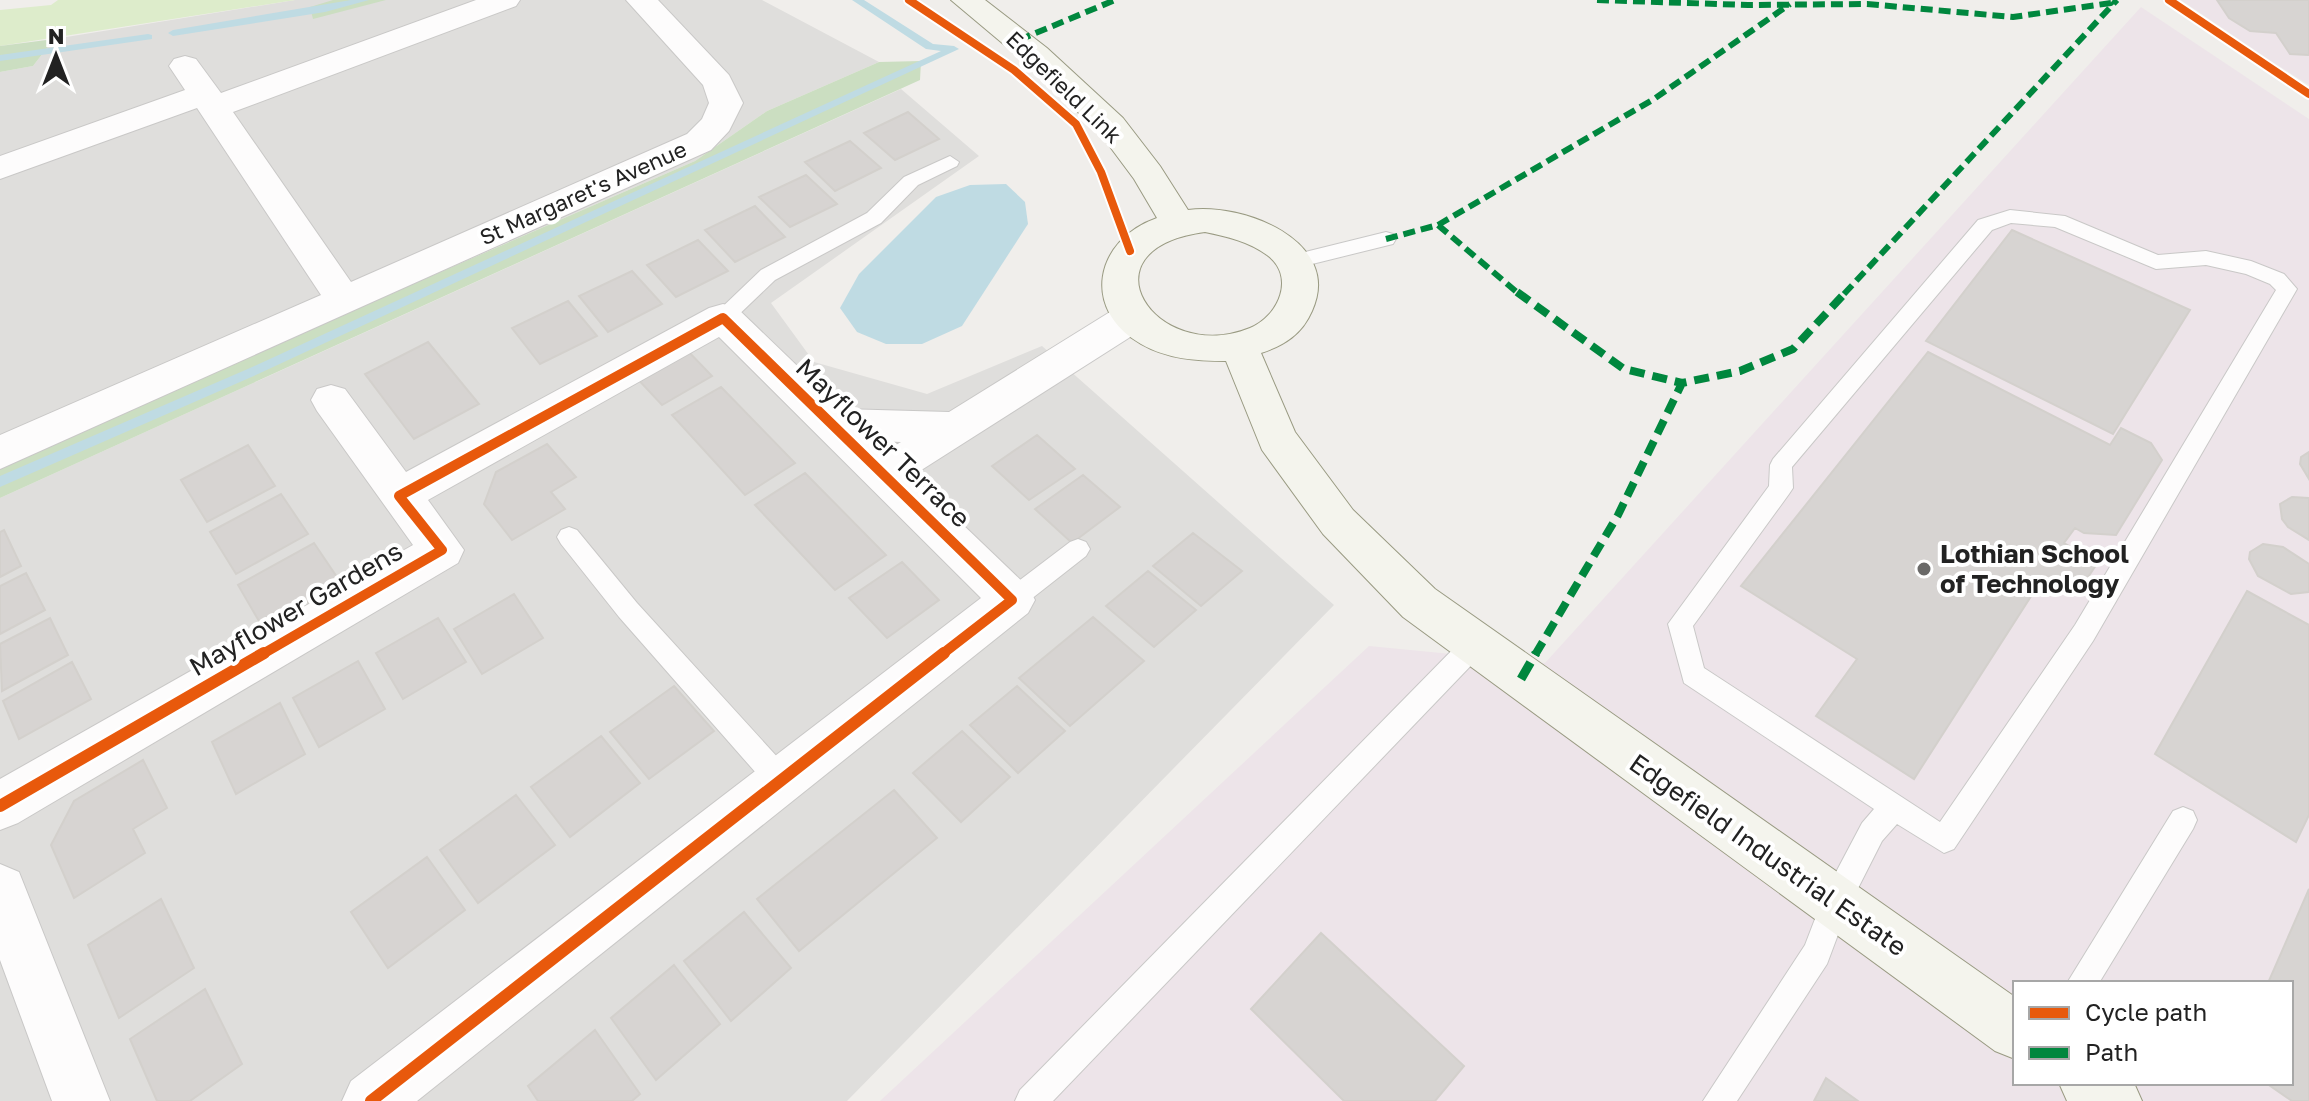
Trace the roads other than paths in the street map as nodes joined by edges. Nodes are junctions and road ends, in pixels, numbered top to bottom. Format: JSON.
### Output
{"nodes":[{"id":1,"x":505,"y":0,"type":"edge"},
{"id":2,"x":641,"y":0,"type":"edge"},
{"id":3,"x":966,"y":0,"type":"edge"},
{"id":4,"x":185,"y":66,"type":"dead end"},
{"id":5,"x":209,"y":101,"type":"junction"},
{"id":6,"x":950,"y":162,"type":"dead end"},
{"id":7,"x":0,"y":168,"type":"edge"},
{"id":8,"x":1178,"y":224,"type":"junction"},
{"id":9,"x":1386,"y":239,"type":"dead end"},
{"id":10,"x":1296,"y":261,"type":"junction"},
{"id":11,"x":343,"y":299,"type":"junction"},
{"id":12,"x":1132,"y":317,"type":"junction"},
{"id":13,"x":723,"y":318,"type":"junction"},
{"id":14,"x":1239,"y":346,"type":"junction"},
{"id":15,"x":331,"y":400,"type":"dead end"},
{"id":16,"x":833,"y":424,"type":"junction"},
{"id":17,"x":958,"y":428,"type":"junction"},
{"id":18,"x":0,"y":453,"type":"edge"},
{"id":19,"x":884,"y":473,"type":"junction"},
{"id":20,"x":399,"y":496,"type":"junction"},
{"id":21,"x":569,"y":537,"type":"dead end"},
{"id":22,"x":1078,"y":549,"type":"dead end"},
{"id":23,"x":1012,"y":600,"type":"junction"},
{"id":24,"x":1474,"y":645,"type":"junction"},
{"id":25,"x":781,"y":781,"type":"junction"},
{"id":26,"x":0,"y":806,"type":"edge"},
{"id":27,"x":1894,"y":807,"type":"junction"},
{"id":28,"x":2183,"y":820,"type":"dead end"},
{"id":29,"x":0,"y":890,"type":"edge"},
{"id":30,"x":1835,"y":903,"type":"junction"},
{"id":31,"x":2083,"y":981,"type":"edge"},
{"id":32,"x":2013,"y":1030,"type":"edge"},
{"id":33,"x":2091,"y":1085,"type":"edge"},
{"id":34,"x":81,"y":1101,"type":"edge"},
{"id":35,"x":371,"y":1101,"type":"edge"},
{"id":36,"x":1031,"y":1101,"type":"edge"},
{"id":37,"x":1719,"y":1101,"type":"edge"},
{"id":38,"x":2113,"y":1101,"type":"edge"}],
"edges":[{"from":1,"to":5,"type":"street"},
{"from":2,"to":11,"type":"street","name":"St Margaret's Avenue"},
{"from":3,"to":8,"type":"street","name":"Edgefield Link"},
{"from":4,"to":5,"type":"street"},
{"from":5,"to":7,"type":"street"},
{"from":5,"to":11,"type":"street"},
{"from":6,"to":13,"type":"lane"},
{"from":8,"to":10,"type":"street"},
{"from":8,"to":12,"type":"street"},
{"from":9,"to":10,"type":"lane"},
{"from":10,"to":14,"type":"street"},
{"from":11,"to":18,"type":"street","name":"St Margaret's Avenue"},
{"from":12,"to":14,"type":"street"},
{"from":12,"to":17,"type":"street","name":"Mayflower Terrace"},
{"from":13,"to":16,"type":"street","name":"Mayflower Terrace"},
{"from":13,"to":20,"type":"street"},
{"from":14,"to":24,"type":"street"},
{"from":15,"to":20,"type":"street","name":"Mayflower Gardens"},
{"from":16,"to":17,"type":"street","name":"Mayflower Terrace"},
{"from":16,"to":19,"type":"street","name":"Mayflower Terrace"},
{"from":17,"to":19,"type":"street","name":"Mayflower Terrace"},
{"from":19,"to":23,"type":"street","name":"Mayflower Terrace"},
{"from":20,"to":26,"type":"street","name":"Mayflower Gardens"},
{"from":21,"to":25,"type":"lane"},
{"from":22,"to":23,"type":"lane"},
{"from":23,"to":25,"type":"street"},
{"from":24,"to":30,"type":"street","name":"Edgefield Industrial Estate"},
{"from":24,"to":36,"type":"lane"},
{"from":25,"to":35,"type":"street"},
{"from":27,"to":27,"type":"lane"},
{"from":27,"to":30,"type":"lane"},
{"from":28,"to":31,"type":"lane"},
{"from":29,"to":34,"type":"street"},
{"from":30,"to":32,"type":"street","name":"Edgefield Industrial Estate"},
{"from":30,"to":37,"type":"lane"},
{"from":33,"to":38,"type":"street"}]}
